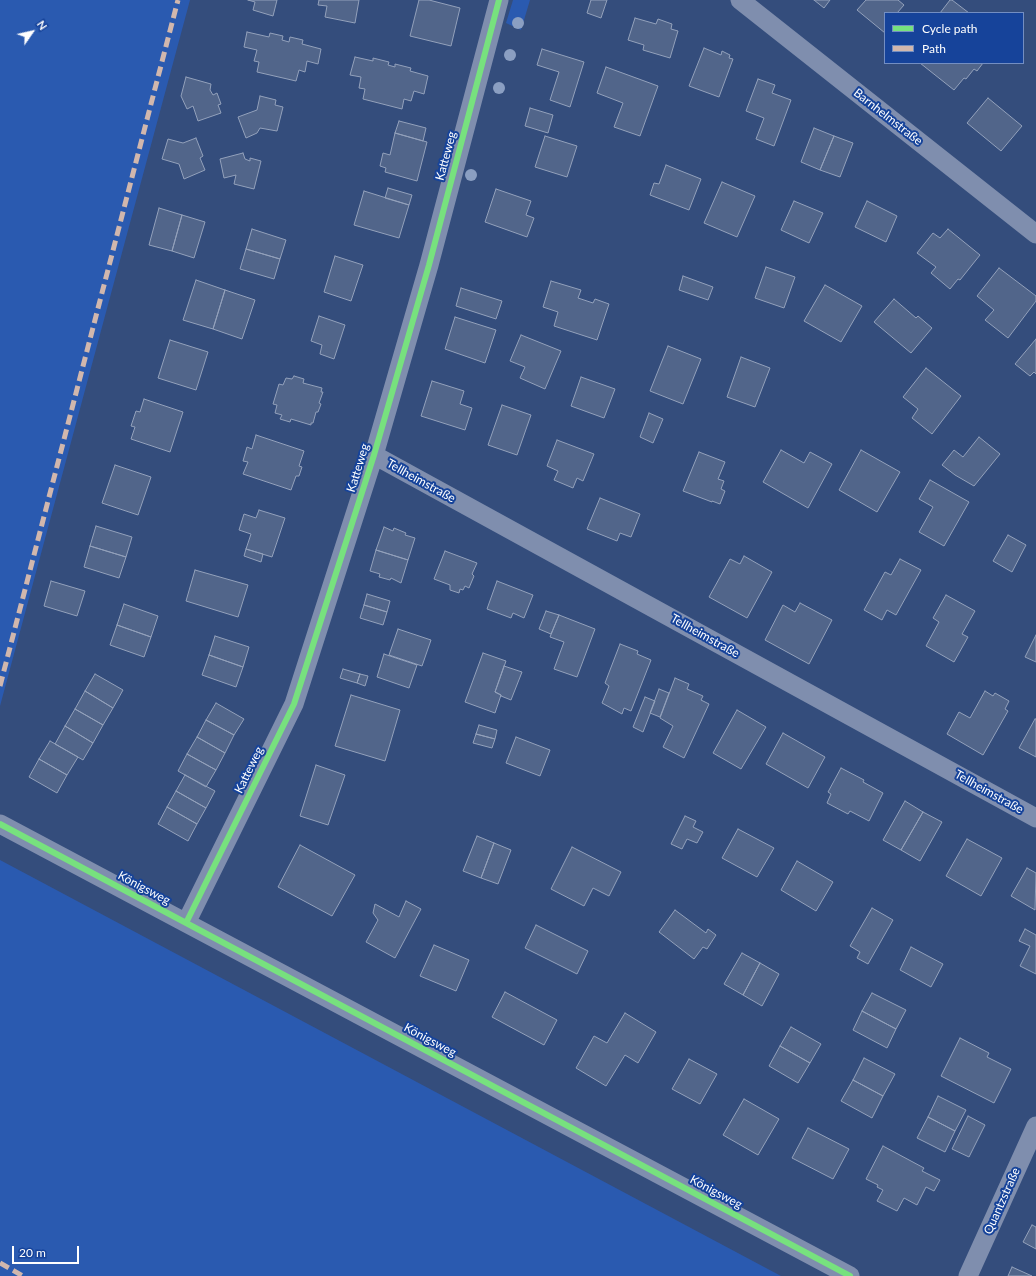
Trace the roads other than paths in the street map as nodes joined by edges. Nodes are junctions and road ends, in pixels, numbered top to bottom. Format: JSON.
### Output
{"nodes":[{"id":1,"x":499,"y":0,"type":"edge"},
{"id":2,"x":740,"y":0,"type":"edge"},
{"id":3,"x":1036,"y":234,"type":"edge"},
{"id":4,"x":374,"y":455,"type":"junction"},
{"id":5,"x":1036,"y":818,"type":"edge"},
{"id":6,"x":0,"y":824,"type":"edge"},
{"id":7,"x":186,"y":923,"type":"junction"},
{"id":8,"x":1036,"y":1126,"type":"edge"},
{"id":9,"x":850,"y":1276,"type":"edge"},
{"id":10,"x":968,"y":1276,"type":"edge"}],
"edges":[{"from":1,"to":4,"type":"street","name":"Katteweg"},
{"from":2,"to":3,"type":"street","name":"Barnhelmstraße"},
{"from":4,"to":5,"type":"street","name":"Tellheimstraße"},
{"from":4,"to":7,"type":"street","name":"Katteweg"},
{"from":6,"to":7,"type":"street","name":"Königsweg"},
{"from":7,"to":9,"type":"street","name":"Königsweg"},
{"from":8,"to":10,"type":"street","name":"Quantzstraße"}]}
